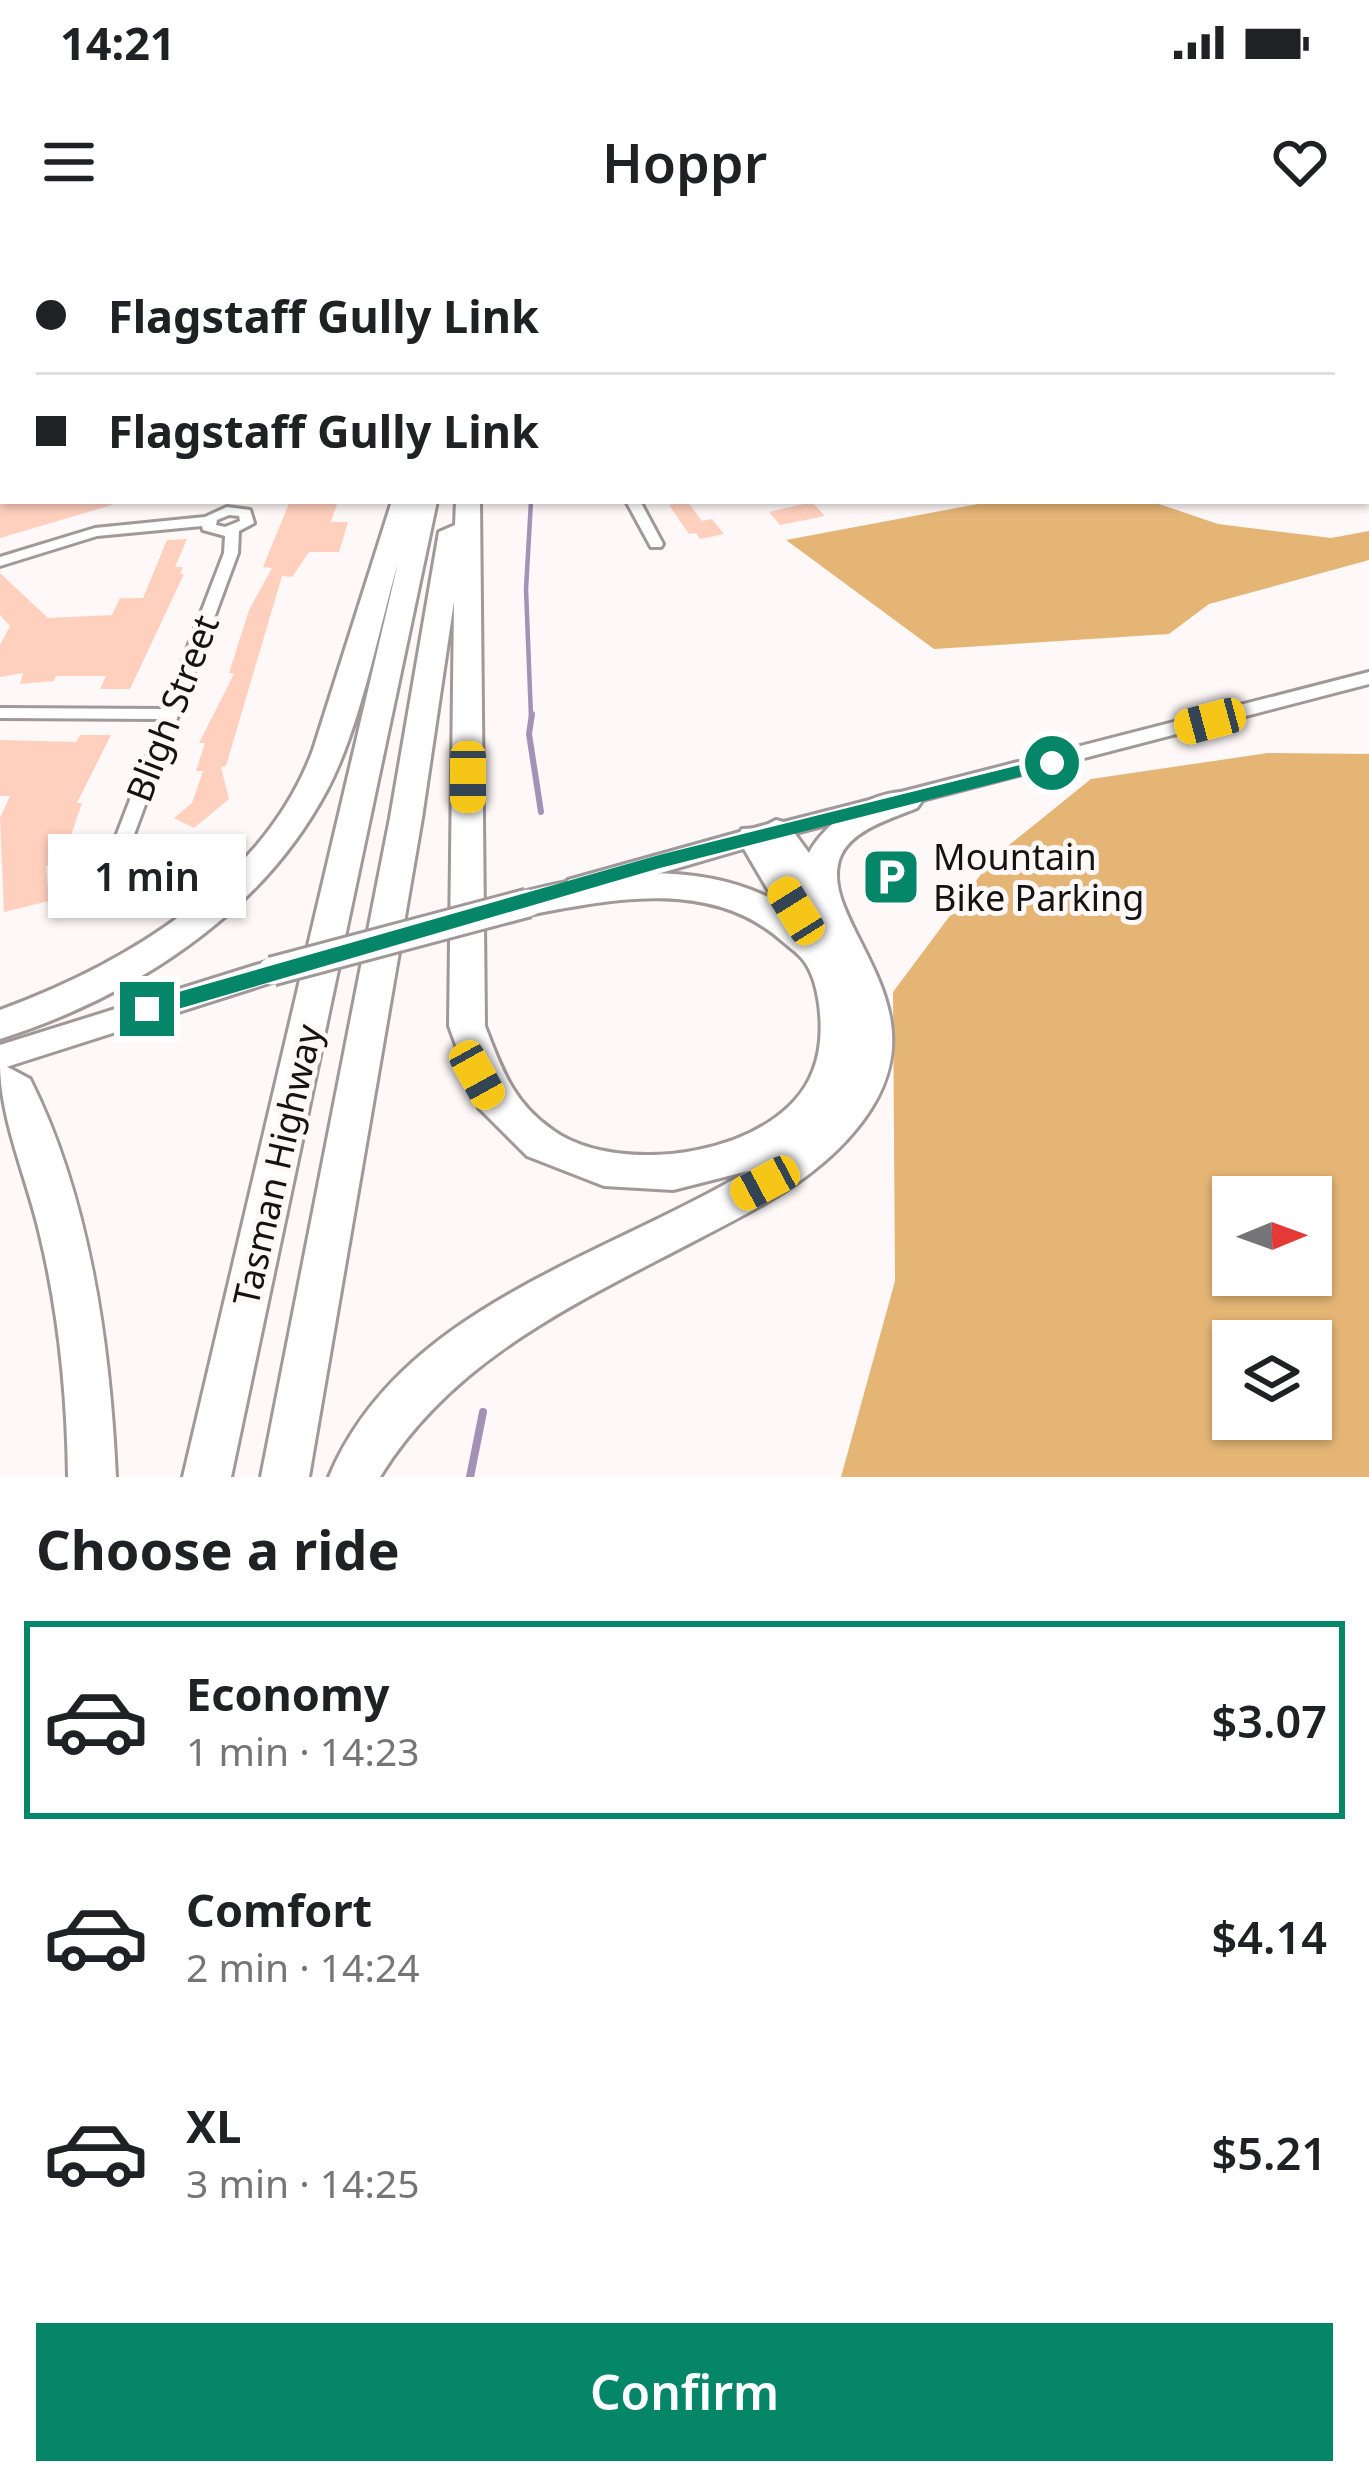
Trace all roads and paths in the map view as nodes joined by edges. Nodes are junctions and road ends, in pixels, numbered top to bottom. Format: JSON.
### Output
{"nodes":[{"id":1,"x":403,"y":504,"type":"edge"},
{"id":2,"x":424,"y":504,"type":"edge"},
{"id":3,"x":457,"y":504,"type":"edge"},
{"id":4,"x":468,"y":504,"type":"edge"},
{"id":5,"x":635,"y":504,"type":"edge"},
{"id":6,"x":246,"y":506,"type":"edge"},
{"id":7,"x":208,"y":521,"type":"junction"},
{"id":8,"x":232,"y":531,"type":"junction"},
{"id":9,"x":656,"y":544,"type":"dead end"},
{"id":10,"x":0,"y":562,"type":"edge"},
{"id":11,"x":1369,"y":678,"type":"edge"},
{"id":12,"x":0,"y":713,"type":"edge"},
{"id":13,"x":169,"y":714,"type":"junction"},
{"id":14,"x":906,"y":801,"type":"junction"},
{"id":15,"x":764,"y":834,"type":"junction"},
{"id":16,"x":106,"y":886,"type":"dead end"},
{"id":17,"x":528,"y":903,"type":"junction"},
{"id":18,"x":837,"y":928,"type":"junction"},
{"id":19,"x":272,"y":970,"type":"junction"},
{"id":20,"x":827,"y":972,"type":"junction"},
{"id":21,"x":0,"y":1028,"type":"edge"},
{"id":22,"x":0,"y":1057,"type":"edge"},
{"id":23,"x":0,"y":1078,"type":"edge"},
{"id":24,"x":92,"y":1477,"type":"edge"},
{"id":25,"x":207,"y":1477,"type":"edge"},
{"id":26,"x":286,"y":1477,"type":"edge"},
{"id":27,"x":353,"y":1477,"type":"edge"}],
"edges":[{"from":1,"to":21,"type":"highway"},
{"from":2,"to":25,"type":"highway","name":"Tasman Highway"},
{"from":3,"to":26,"type":"highway","name":"Tasman Highway"},
{"from":4,"to":20,"type":"highway"},
{"from":5,"to":9,"type":"street"},
{"from":6,"to":7,"type":"street"},
{"from":6,"to":8,"type":"street","name":"Bligh Street"},
{"from":7,"to":8,"type":"street"},
{"from":7,"to":10,"type":"street"},
{"from":8,"to":13,"type":"street","name":"Bligh Street"},
{"from":11,"to":14,"type":"street"},
{"from":12,"to":13,"type":"street"},
{"from":13,"to":16,"type":"street","name":"Bligh Street"},
{"from":14,"to":15,"type":"street"},
{"from":14,"to":18,"type":"highway"},
{"from":15,"to":17,"type":"main road"},
{"from":15,"to":18,"type":"highway"},
{"from":15,"to":20,"type":"highway"},
{"from":17,"to":19,"type":"main road","bridge":true},
{"from":17,"to":20,"type":"highway"},
{"from":18,"to":27,"type":"highway"},
{"from":19,"to":21,"type":"main road"},
{"from":19,"to":22,"type":"main road"},
{"from":23,"to":24,"type":"highway"}]}
